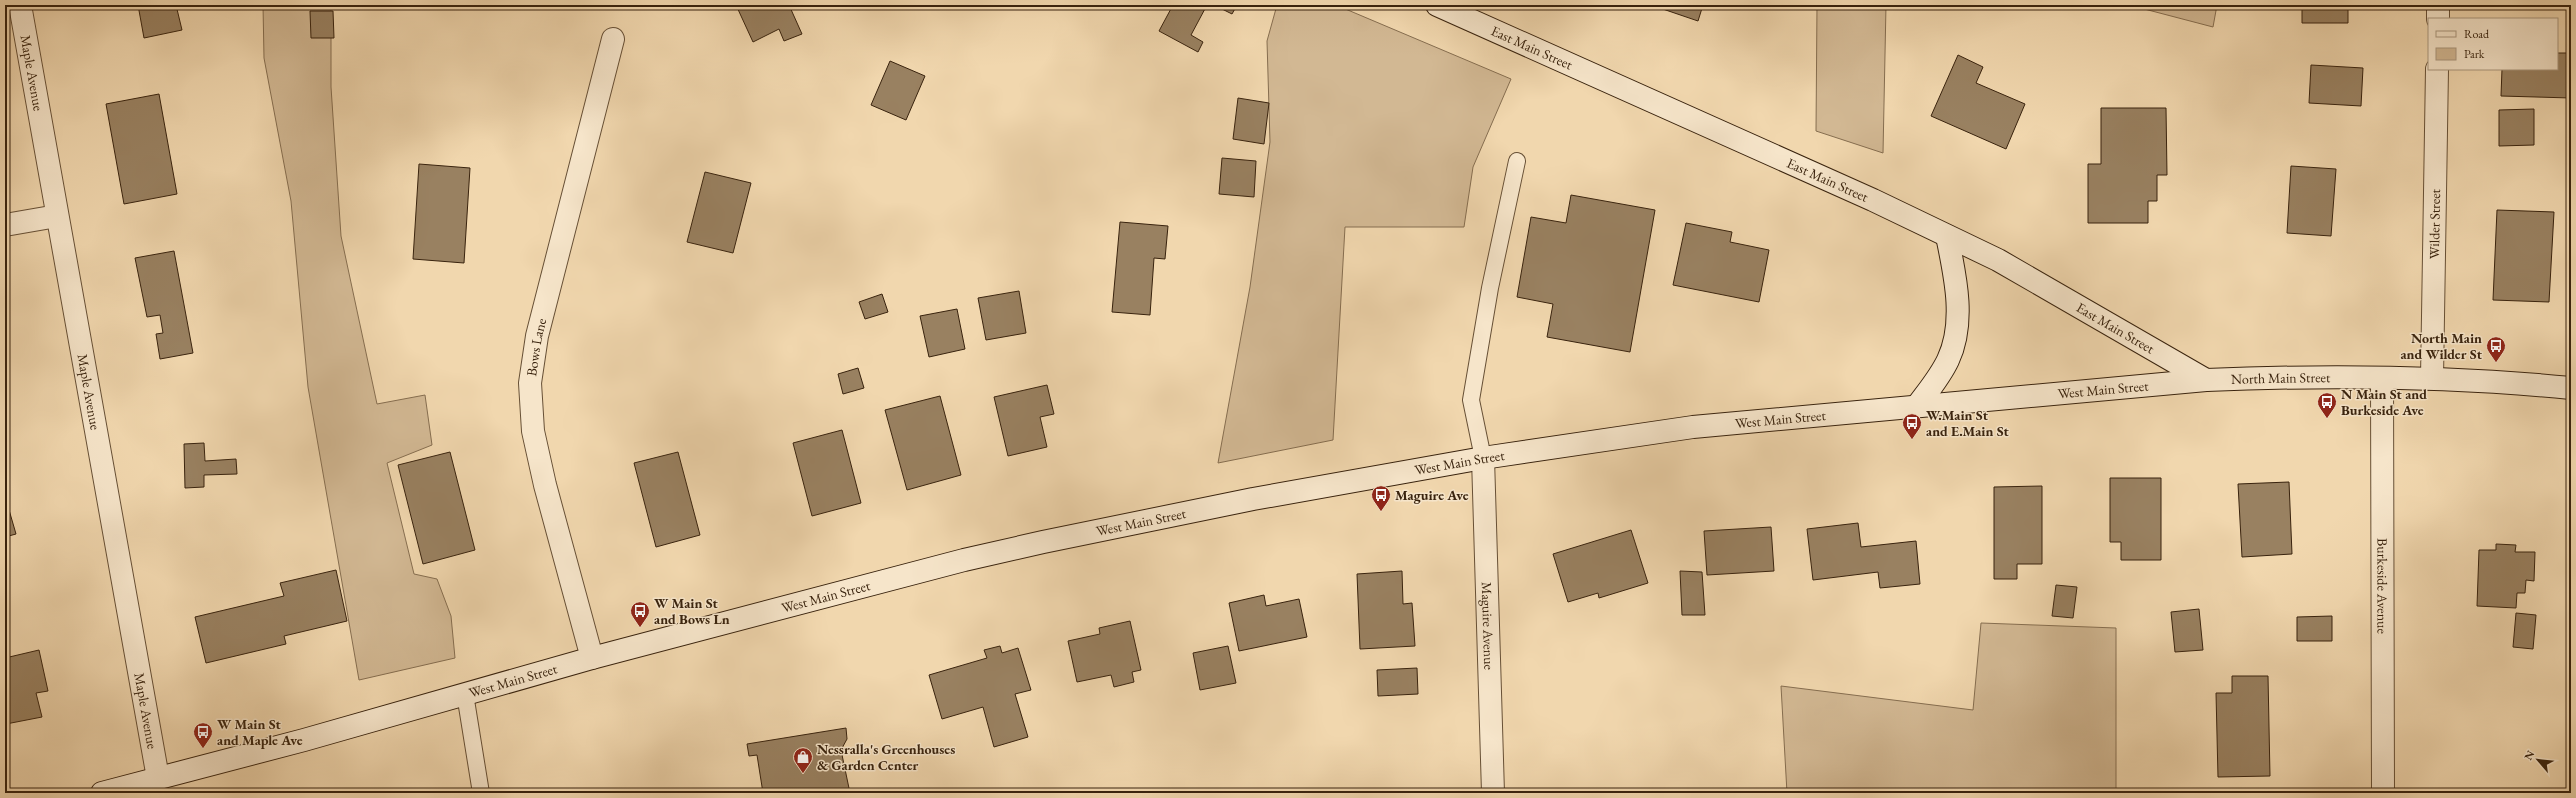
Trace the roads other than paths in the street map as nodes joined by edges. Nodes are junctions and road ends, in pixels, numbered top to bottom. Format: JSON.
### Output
{"nodes":[{"id":1,"x":20,"y":5,"type":"edge"},
{"id":2,"x":1437,"y":5,"type":"edge"},
{"id":3,"x":2438,"y":5,"type":"edge"},
{"id":4,"x":2438,"y":18,"type":"edge"},
{"id":5,"x":612,"y":39,"type":"dead end"},
{"id":6,"x":2437,"y":70,"type":"edge"},
{"id":7,"x":1517,"y":161,"type":"dead end"},
{"id":8,"x":57,"y":216,"type":"junction"},
{"id":9,"x":5,"y":225,"type":"edge"},
{"id":10,"x":1946,"y":236,"type":"junction"},
{"id":11,"x":2432,"y":378,"type":"junction"},
{"id":12,"x":2382,"y":379,"type":"junction"},
{"id":13,"x":2206,"y":380,"type":"junction"},
{"id":14,"x":2571,"y":388,"type":"edge"},
{"id":15,"x":1917,"y":406,"type":"junction"},
{"id":16,"x":1484,"y":458,"type":"junction"},
{"id":17,"x":592,"y":658,"type":"junction"},
{"id":18,"x":465,"y":694,"type":"junction"},
{"id":19,"x":158,"y":778,"type":"junction"},
{"id":20,"x":102,"y":793,"type":"edge"},
{"id":21,"x":481,"y":793,"type":"edge"},
{"id":22,"x":1493,"y":793,"type":"edge"},
{"id":23,"x":2383,"y":793,"type":"edge"}],
"edges":[{"from":1,"to":8,"type":"main road","name":"Maple Avenue"},
{"from":2,"to":10,"type":"main road","name":"East Main Street"},
{"from":3,"to":4,"type":"main road"},
{"from":5,"to":17,"type":"main road","name":"Bows Lane"},
{"from":6,"to":11,"type":"main road","name":"Wilder Street"},
{"from":7,"to":16,"type":"lane"},
{"from":8,"to":9,"type":"main road"},
{"from":8,"to":19,"type":"main road","name":"Maple Avenue"},
{"from":10,"to":13,"type":"main road","name":"East Main Street"},
{"from":10,"to":15,"type":"main road"},
{"from":11,"to":12,"type":"main road","name":"North Main Street"},
{"from":11,"to":14,"type":"main road","name":"North Main Street"},
{"from":12,"to":13,"type":"main road","name":"North Main Street"},
{"from":12,"to":23,"type":"main road","name":"Burkeside Avenue"},
{"from":13,"to":15,"type":"main road","name":"West Main Street"},
{"from":15,"to":16,"type":"main road","name":"West Main Street"},
{"from":16,"to":17,"type":"main road","name":"West Main Street"},
{"from":16,"to":22,"type":"main road","name":"Maguire Avenue"},
{"from":17,"to":18,"type":"main road","name":"West Main Street"},
{"from":18,"to":19,"type":"main road","name":"West Main Street"},
{"from":18,"to":21,"type":"lane"},
{"from":19,"to":20,"type":"main road","name":"West Main Street"}]}
